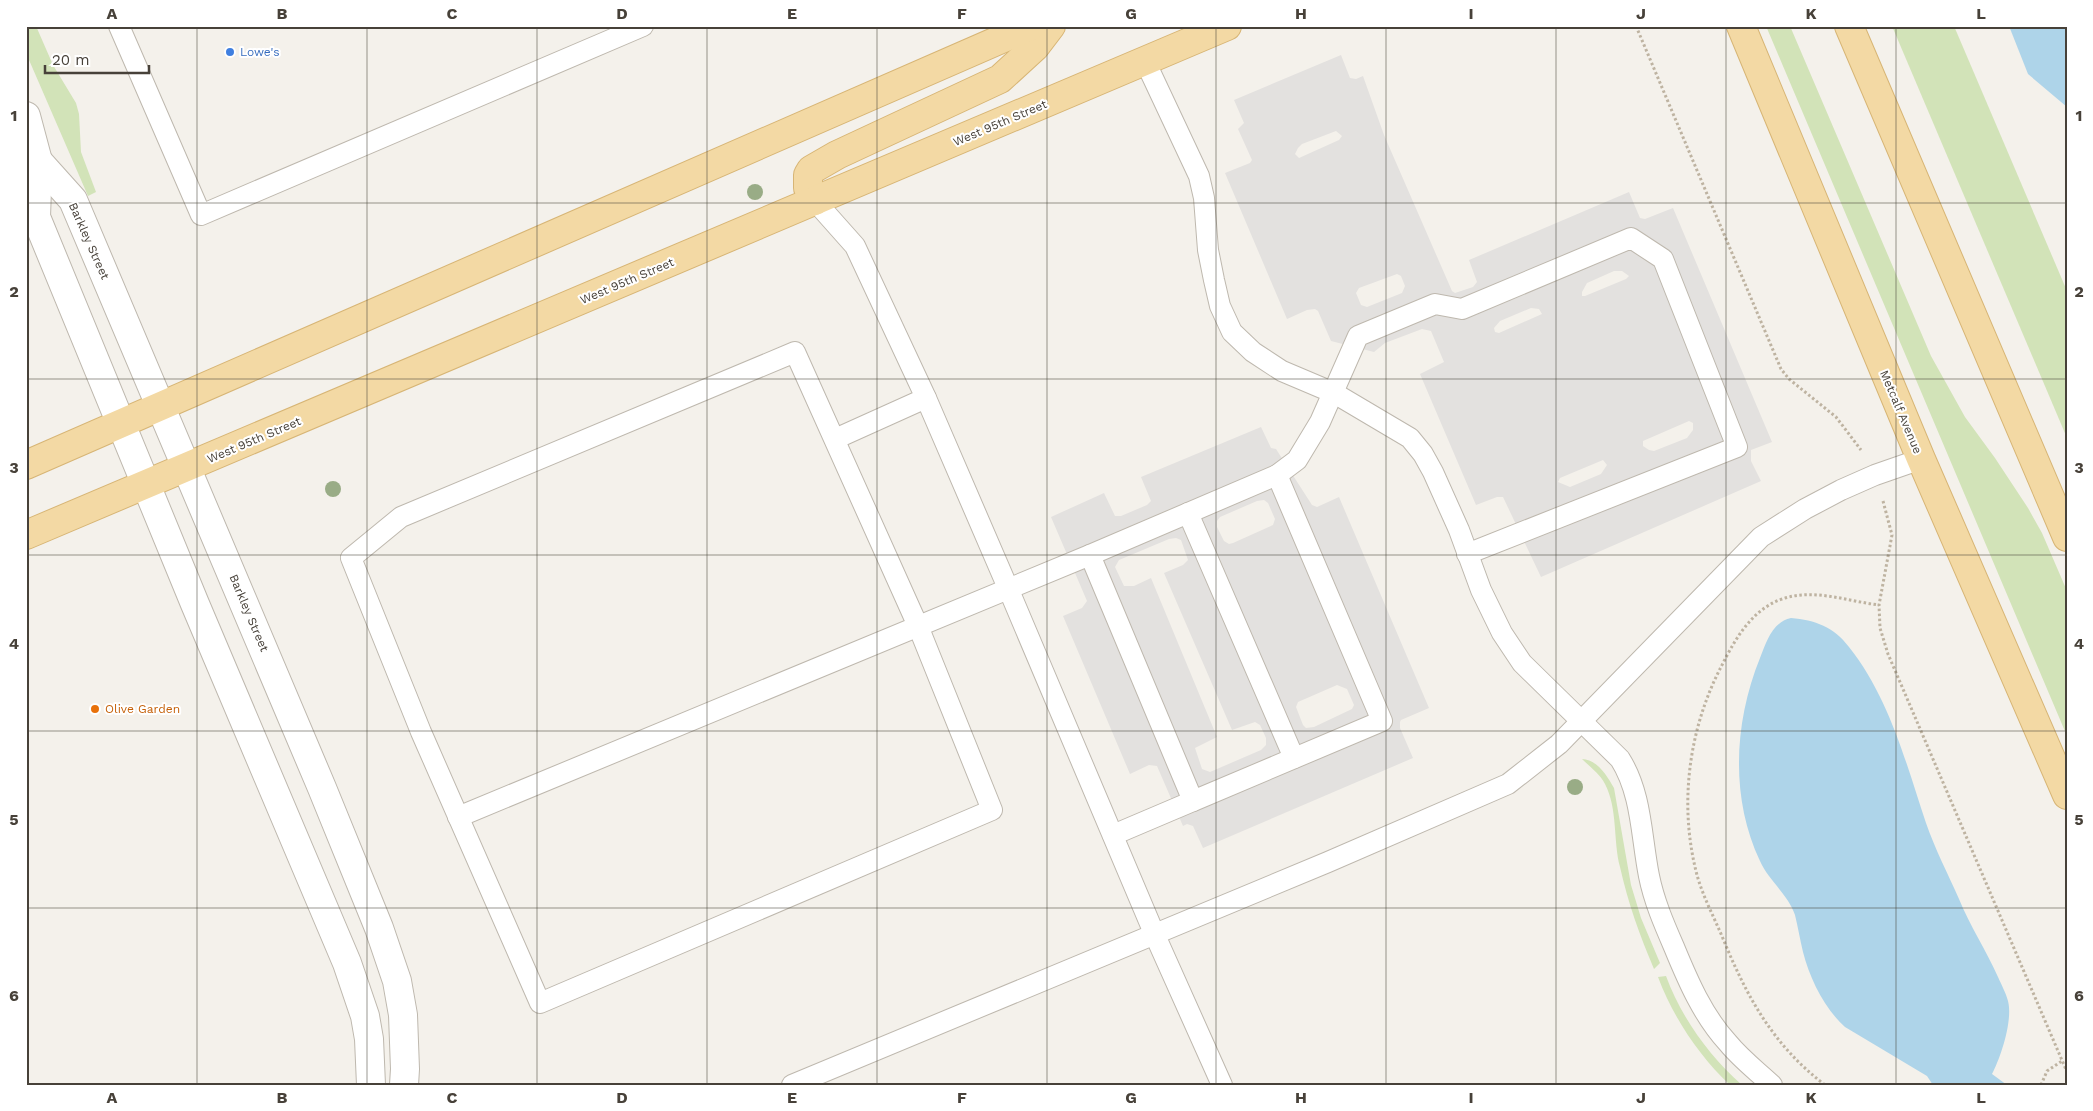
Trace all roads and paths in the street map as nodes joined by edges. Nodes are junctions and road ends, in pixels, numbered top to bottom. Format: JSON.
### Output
{"nodes":[{"id":1,"x":119,"y":26,"type":"edge"},
{"id":2,"x":644,"y":26,"type":"edge"},
{"id":3,"x":1031,"y":26,"type":"edge"},
{"id":4,"x":1051,"y":26,"type":"edge"},
{"id":5,"x":1227,"y":26,"type":"edge"},
{"id":6,"x":1636,"y":26,"type":"edge"},
{"id":7,"x":1741,"y":26,"type":"edge"},
{"id":8,"x":1849,"y":26,"type":"edge"},
{"id":9,"x":1145,"y":62,"type":"junction"},
{"id":10,"x":26,"y":116,"type":"edge"},
{"id":11,"x":38,"y":161,"type":"junction"},
{"id":12,"x":815,"y":201,"type":"junction"},
{"id":13,"x":1334,"y":393,"type":"junction"},
{"id":14,"x":926,"y":398,"type":"junction"},
{"id":15,"x":161,"y":406,"type":"junction"},
{"id":16,"x":122,"y":423,"type":"junction"},
{"id":17,"x":835,"y":438,"type":"junction"},
{"id":18,"x":1921,"y":459,"type":"junction"},
{"id":19,"x":26,"y":465,"type":"edge"},
{"id":20,"x":188,"y":469,"type":"junction"},
{"id":21,"x":1277,"y":475,"type":"junction"},
{"id":22,"x":1875,"y":475,"type":"junction"},
{"id":23,"x":147,"y":485,"type":"junction"},
{"id":24,"x":1188,"y":513,"type":"junction"},
{"id":25,"x":26,"y":536,"type":"edge"},
{"id":26,"x":2067,"y":537,"type":"edge"},
{"id":27,"x":1467,"y":554,"type":"junction"},
{"id":28,"x":1090,"y":555,"type":"junction"},
{"id":29,"x":1008,"y":588,"type":"junction"},
{"id":30,"x":1879,"y":605,"type":"junction"},
{"id":31,"x":918,"y":626,"type":"junction"},
{"id":32,"x":1582,"y":721,"type":"junction"},
{"id":33,"x":1294,"y":758,"type":"junction"},
{"id":34,"x":2067,"y":795,"type":"edge"},
{"id":35,"x":1193,"y":801,"type":"junction"},
{"id":36,"x":458,"y":817,"type":"junction"},
{"id":37,"x":1113,"y":835,"type":"junction"},
{"id":38,"x":1154,"y":933,"type":"junction"},
{"id":39,"x":2062,"y":1061,"type":"junction"},
{"id":40,"x":2067,"y":1072,"type":"edge"},
{"id":41,"x":371,"y":1085,"type":"edge"},
{"id":42,"x":404,"y":1085,"type":"edge"},
{"id":43,"x":792,"y":1085,"type":"edge"},
{"id":44,"x":1222,"y":1085,"type":"edge"},
{"id":45,"x":1772,"y":1085,"type":"edge"},
{"id":46,"x":1825,"y":1085,"type":"edge"},
{"id":47,"x":2041,"y":1085,"type":"edge"}],
"edges":[{"from":1,"to":2,"type":"lane"},
{"from":3,"to":15,"type":"main road"},
{"from":4,"to":12,"type":"main road"},
{"from":5,"to":9,"type":"main road","name":"West 95th Street"},
{"from":6,"to":22,"type":"path"},
{"from":7,"to":18,"type":"main road","name":"Metcalf Avenue"},
{"from":8,"to":26,"type":"main road"},
{"from":9,"to":12,"type":"main road","name":"West 95th Street"},
{"from":9,"to":13,"type":"lane"},
{"from":10,"to":11,"type":"street","name":"Barkley Street"},
{"from":11,"to":15,"type":"street","name":"Barkley Street"},
{"from":11,"to":16,"type":"street","name":"Barkley Street"},
{"from":12,"to":14,"type":"lane"},
{"from":12,"to":20,"type":"main road","name":"West 95th Street"},
{"from":13,"to":21,"type":"lane"},
{"from":13,"to":27,"type":"lane"},
{"from":13,"to":27,"type":"lane"},
{"from":14,"to":17,"type":"lane"},
{"from":14,"to":29,"type":"lane"},
{"from":15,"to":16,"type":"main road"},
{"from":15,"to":20,"type":"street","name":"Barkley Street"},
{"from":16,"to":19,"type":"main road"},
{"from":16,"to":23,"type":"street","name":"Barkley Street"},
{"from":17,"to":31,"type":"lane"},
{"from":17,"to":36,"type":"lane"},
{"from":18,"to":22,"type":"lane"},
{"from":18,"to":34,"type":"main road","name":"Metcalf Avenue"},
{"from":20,"to":23,"type":"main road","name":"West 95th Street"},
{"from":20,"to":42,"type":"street","name":"Barkley Street"},
{"from":21,"to":24,"type":"lane"},
{"from":21,"to":33,"type":"lane"},
{"from":22,"to":30,"type":"path"},
{"from":22,"to":32,"type":"lane"},
{"from":23,"to":25,"type":"main road","name":"West 95th Street"},
{"from":23,"to":41,"type":"street","name":"Barkley Street"},
{"from":24,"to":28,"type":"lane"},
{"from":24,"to":33,"type":"lane"},
{"from":27,"to":32,"type":"lane"},
{"from":28,"to":29,"type":"lane"},
{"from":28,"to":35,"type":"lane"},
{"from":29,"to":31,"type":"lane"},
{"from":29,"to":37,"type":"lane"},
{"from":30,"to":39,"type":"path"},
{"from":30,"to":46,"type":"path"},
{"from":31,"to":36,"type":"lane"},
{"from":31,"to":36,"type":"lane"},
{"from":32,"to":38,"type":"lane"},
{"from":32,"to":45,"type":"lane"},
{"from":33,"to":35,"type":"lane"},
{"from":35,"to":37,"type":"lane"},
{"from":37,"to":38,"type":"lane"},
{"from":38,"to":43,"type":"lane"},
{"from":38,"to":44,"type":"lane"},
{"from":39,"to":40,"type":"path"},
{"from":39,"to":47,"type":"path"}]}
